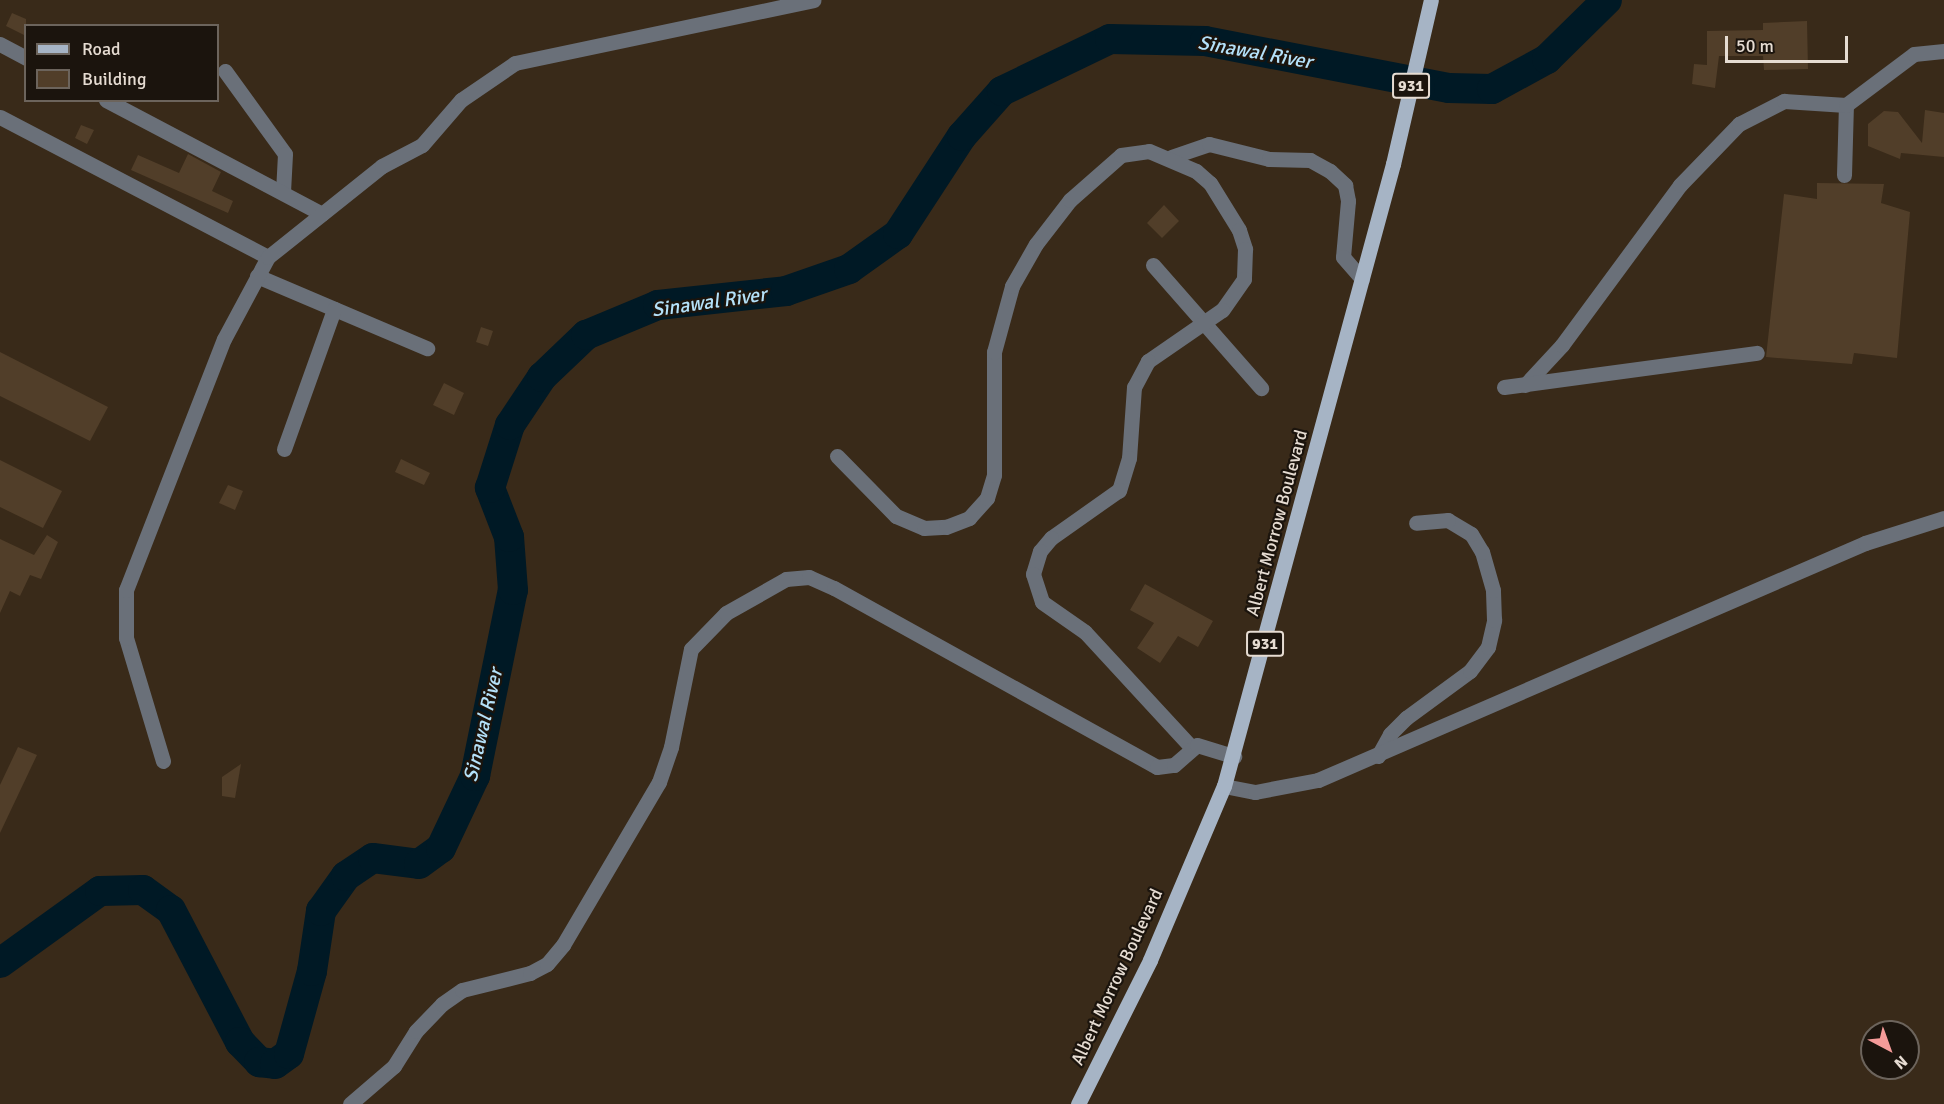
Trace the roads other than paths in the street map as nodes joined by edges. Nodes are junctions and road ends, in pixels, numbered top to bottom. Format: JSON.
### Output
{"nodes":[{"id":1,"x":813,"y":0,"type":"edge"},
{"id":2,"x":1430,"y":4,"type":"edge"},
{"id":3,"x":0,"y":44,"type":"edge"},
{"id":4,"x":1944,"y":51,"type":"edge"},
{"id":5,"x":24,"y":57,"type":"edge"},
{"id":6,"x":225,"y":71,"type":"dead end"},
{"id":7,"x":110,"y":102,"type":"edge"},
{"id":8,"x":1846,"y":105,"type":"junction"},
{"id":9,"x":0,"y":117,"type":"edge"},
{"id":10,"x":1171,"y":157,"type":"junction"},
{"id":11,"x":1844,"y":175,"type":"dead end"},
{"id":12,"x":284,"y":192,"type":"junction"},
{"id":13,"x":322,"y":214,"type":"junction"},
{"id":14,"x":268,"y":257,"type":"junction"},
{"id":15,"x":1153,"y":265,"type":"dead end"},
{"id":16,"x":257,"y":276,"type":"junction"},
{"id":17,"x":1362,"y":279,"type":"junction"},
{"id":18,"x":334,"y":309,"type":"junction"},
{"id":19,"x":1199,"y":322,"type":"junction"},
{"id":20,"x":427,"y":348,"type":"dead end"},
{"id":21,"x":1757,"y":353,"type":"dead end"},
{"id":22,"x":1525,"y":386,"type":"junction"},
{"id":23,"x":1504,"y":387,"type":"dead end"},
{"id":24,"x":1261,"y":388,"type":"dead end"},
{"id":25,"x":284,"y":449,"type":"dead end"},
{"id":26,"x":837,"y":456,"type":"dead end"},
{"id":27,"x":1944,"y":518,"type":"edge"},
{"id":28,"x":1416,"y":523,"type":"dead end"},
{"id":29,"x":1191,"y":747,"type":"junction"},
{"id":30,"x":1234,"y":756,"type":"junction"},
{"id":31,"x":1378,"y":756,"type":"junction"},
{"id":32,"x":163,"y":761,"type":"dead end"},
{"id":33,"x":1224,"y":786,"type":"junction"},
{"id":34,"x":350,"y":1104,"type":"edge"},
{"id":35,"x":1078,"y":1104,"type":"edge"}],
"edges":[{"from":1,"to":13,"type":"street"},
{"from":2,"to":17,"type":"main road","name":"Albert Morrow Boulevard","number":"931"},
{"from":3,"to":5,"type":"street"},
{"from":4,"to":8,"type":"street"},
{"from":6,"to":12,"type":"street"},
{"from":7,"to":12,"type":"street"},
{"from":8,"to":11,"type":"street"},
{"from":8,"to":22,"type":"street"},
{"from":9,"to":14,"type":"street"},
{"from":10,"to":17,"type":"street"},
{"from":10,"to":19,"type":"street"},
{"from":10,"to":26,"type":"street"},
{"from":12,"to":13,"type":"street"},
{"from":13,"to":14,"type":"street"},
{"from":14,"to":16,"type":"street"},
{"from":15,"to":19,"type":"street"},
{"from":16,"to":18,"type":"street"},
{"from":16,"to":32,"type":"street"},
{"from":17,"to":30,"type":"main road","name":"Albert Morrow Boulevard","number":"931"},
{"from":18,"to":20,"type":"street"},
{"from":18,"to":25,"type":"street"},
{"from":19,"to":24,"type":"street"},
{"from":19,"to":29,"type":"street"},
{"from":21,"to":22,"type":"street"},
{"from":22,"to":23,"type":"street"},
{"from":27,"to":31,"type":"street"},
{"from":28,"to":31,"type":"street"},
{"from":29,"to":30,"type":"street"},
{"from":29,"to":34,"type":"street"},
{"from":30,"to":33,"type":"main road","name":"Albert Morrow Boulevard","number":"931"},
{"from":31,"to":33,"type":"street"},
{"from":33,"to":35,"type":"main road","name":"Albert Morrow Boulevard","number":"931"}]}
